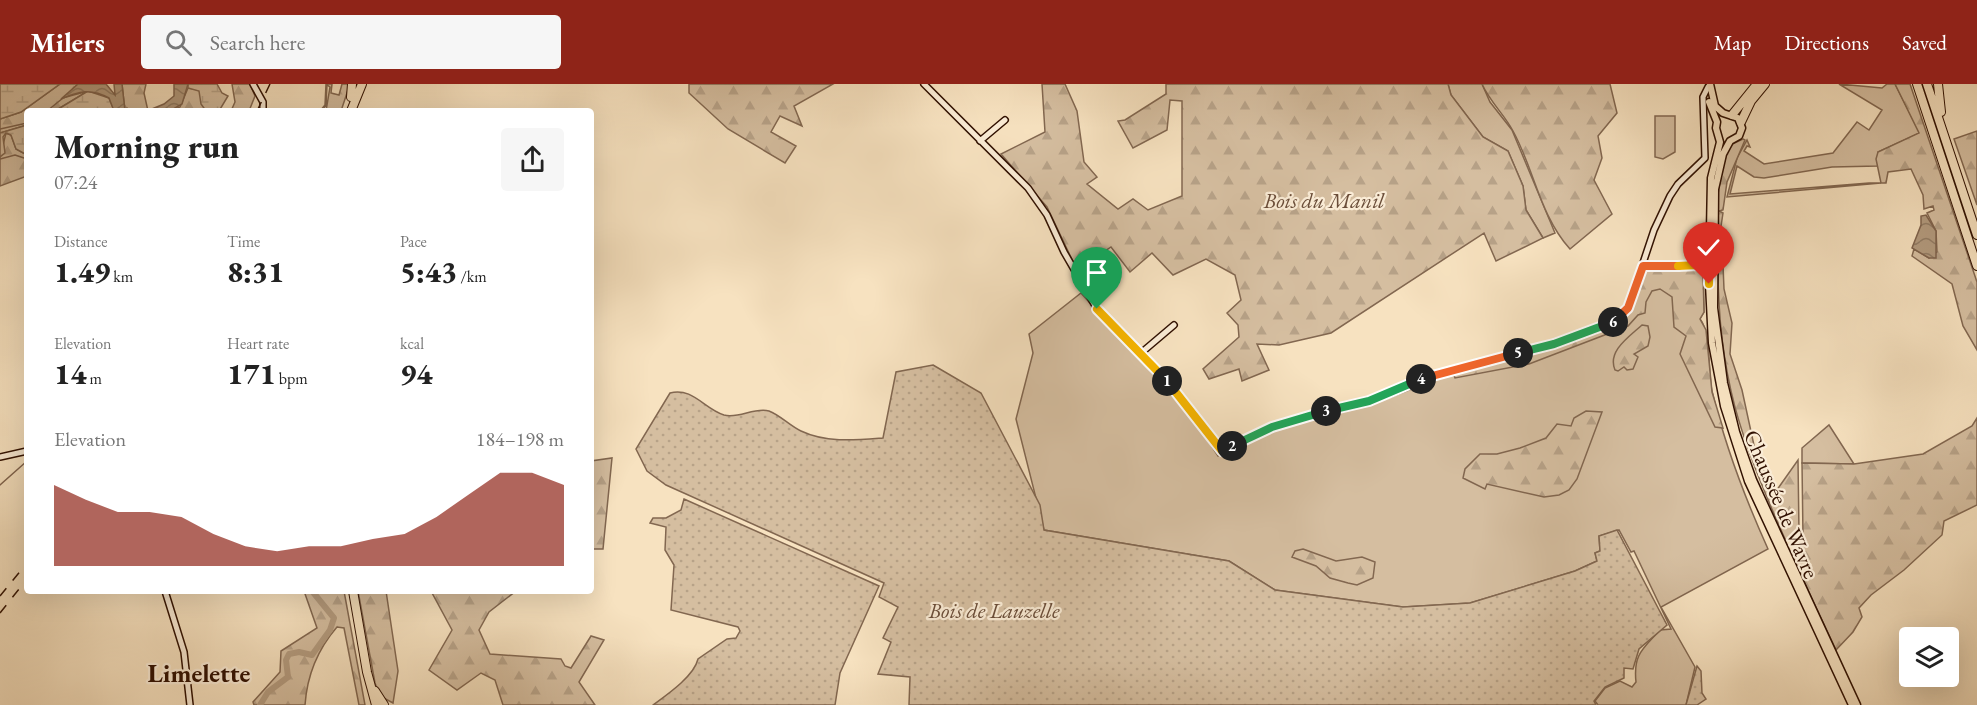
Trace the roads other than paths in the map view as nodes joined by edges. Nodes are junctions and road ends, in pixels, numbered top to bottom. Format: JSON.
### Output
{"nodes":[{"id":1,"x":253,"y":84,"type":"edge"},
{"id":2,"x":352,"y":84,"type":"edge"},
{"id":3,"x":357,"y":84,"type":"edge"},
{"id":4,"x":362,"y":84,"type":"edge"},
{"id":5,"x":924,"y":84,"type":"edge"},
{"id":6,"x":1757,"y":84,"type":"edge"},
{"id":7,"x":1765,"y":84,"type":"edge"},
{"id":8,"x":1916,"y":84,"type":"edge"},
{"id":9,"x":1927,"y":84,"type":"edge"},
{"id":10,"x":1938,"y":84,"type":"edge"},
{"id":11,"x":1709,"y":85,"type":"edge"},
{"id":12,"x":351,"y":97,"type":"junction"},
{"id":13,"x":263,"y":108,"type":"edge"},
{"id":14,"x":346,"y":108,"type":"edge"},
{"id":15,"x":352,"y":108,"type":"edge"},
{"id":16,"x":1729,"y":115,"type":"junction"},
{"id":17,"x":1005,"y":120,"type":"dead end"},
{"id":18,"x":1741,"y":122,"type":"junction"},
{"id":19,"x":1717,"y":124,"type":"junction"},
{"id":20,"x":1941,"y":125,"type":"junction"},
{"id":21,"x":1705,"y":135,"type":"junction"},
{"id":22,"x":1719,"y":136,"type":"junction"},
{"id":23,"x":980,"y":141,"type":"junction"},
{"id":24,"x":1730,"y":141,"type":"junction"},
{"id":25,"x":1977,"y":235,"type":"edge"},
{"id":26,"x":1709,"y":261,"type":"junction"},
{"id":27,"x":1698,"y":265,"type":"junction"},
{"id":28,"x":1643,"y":266,"type":"junction"},
{"id":29,"x":1977,"y":266,"type":"edge"},
{"id":30,"x":1709,"y":269,"type":"junction"},
{"id":31,"x":1174,"y":325,"type":"dead end"},
{"id":32,"x":1141,"y":353,"type":"junction"},
{"id":33,"x":24,"y":452,"type":"edge"},
{"id":34,"x":0,"y":457,"type":"edge"},
{"id":35,"x":166,"y":594,"type":"edge"},
{"id":36,"x":348,"y":594,"type":"edge"},
{"id":37,"x":353,"y":594,"type":"edge"},
{"id":38,"x":367,"y":672,"type":"junction"},
{"id":39,"x":190,"y":705,"type":"edge"},
{"id":40,"x":370,"y":705,"type":"edge"},
{"id":41,"x":376,"y":705,"type":"edge"},
{"id":42,"x":384,"y":705,"type":"edge"},
{"id":43,"x":1852,"y":705,"type":"edge"},
{"id":44,"x":1857,"y":705,"type":"edge"}],
"edges":[{"from":1,"to":13,"type":"street"},
{"from":2,"to":12,"type":"highway"},
{"from":3,"to":12,"type":"highway"},
{"from":4,"to":15,"type":"highway"},
{"from":5,"to":23,"type":"street"},
{"from":6,"to":16,"type":"highway"},
{"from":7,"to":18,"type":"highway"},
{"from":8,"to":29,"type":"highway"},
{"from":9,"to":20,"type":"highway"},
{"from":10,"to":20,"type":"highway"},
{"from":11,"to":16,"type":"main road"},
{"from":11,"to":19,"type":"main road"},
{"from":11,"to":21,"type":"street"},
{"from":12,"to":14,"type":"highway"},
{"from":16,"to":18,"type":"main road"},
{"from":16,"to":19,"type":"main road"},
{"from":17,"to":23,"type":"street"},
{"from":18,"to":24,"type":"main road"},
{"from":19,"to":21,"type":"street"},
{"from":19,"to":22,"type":"main road"},
{"from":20,"to":25,"type":"highway"},
{"from":21,"to":22,"type":"street"},
{"from":21,"to":28,"type":"street"},
{"from":22,"to":24,"type":"main road"},
{"from":22,"to":26,"type":"main road","name":"Chaussée de Wavre"},
{"from":23,"to":32,"type":"street"},
{"from":24,"to":44,"type":"main road","name":"Chaussée de Wavre"},
{"from":26,"to":27,"type":"main road"},
{"from":26,"to":30,"type":"main road","name":"Chaussée de Wavre"},
{"from":27,"to":28,"type":"street"},
{"from":27,"to":30,"type":"main road"},
{"from":28,"to":32,"type":"street"},
{"from":30,"to":43,"type":"main road","name":"Chaussée de Wavre"},
{"from":31,"to":32,"type":"street"},
{"from":33,"to":34,"type":"street"},
{"from":35,"to":39,"type":"street"},
{"from":36,"to":40,"type":"highway"},
{"from":37,"to":38,"type":"highway"},
{"from":38,"to":41,"type":"highway"},
{"from":38,"to":42,"type":"highway"}]}
